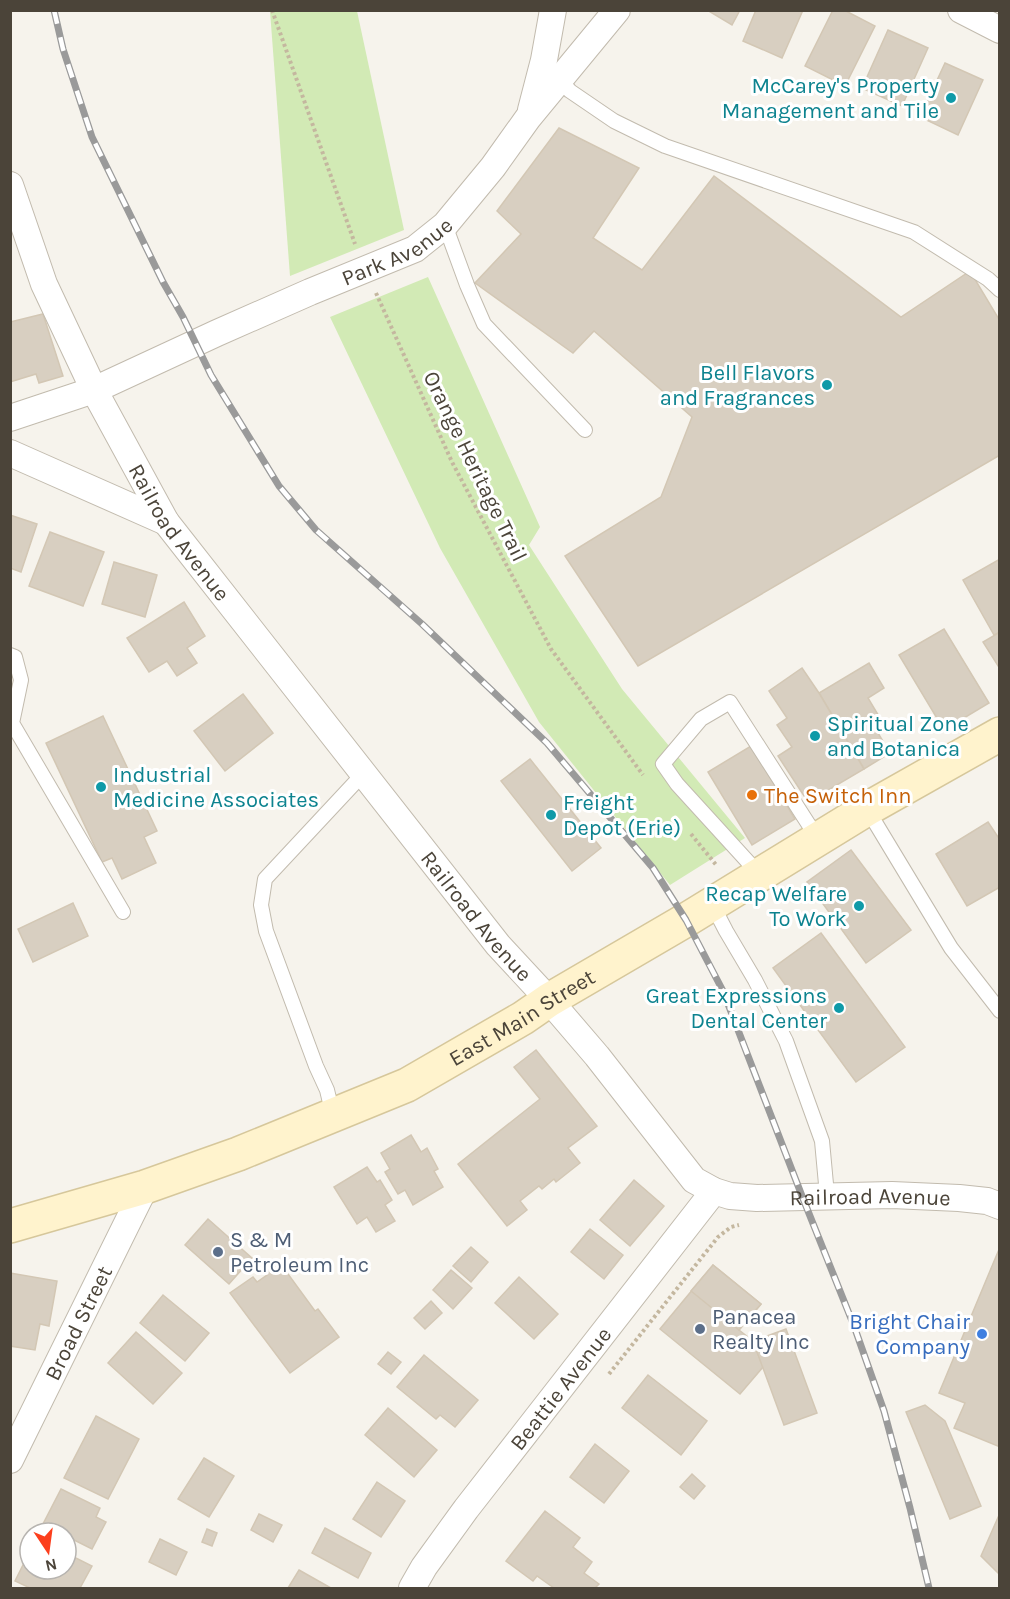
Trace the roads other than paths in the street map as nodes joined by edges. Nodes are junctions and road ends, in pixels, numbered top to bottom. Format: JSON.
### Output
{"nodes":[{"id":1,"x":553,"y":10,"type":"edge"},
{"id":2,"x":617,"y":10,"type":"edge"},
{"id":3,"x":961,"y":10,"type":"edge"},
{"id":4,"x":999,"y":30,"type":"edge"},
{"id":5,"x":560,"y":80,"type":"junction"},
{"id":6,"x":528,"y":118,"type":"junction"},
{"id":7,"x":10,"y":185,"type":"edge"},
{"id":8,"x":445,"y":225,"type":"junction"},
{"id":9,"x":999,"y":290,"type":"edge"},
{"id":10,"x":94,"y":390,"type":"junction"},
{"id":11,"x":10,"y":418,"type":"edge"},
{"id":12,"x":585,"y":430,"type":"dead end"},
{"id":13,"x":10,"y":453,"type":"edge"},
{"id":14,"x":166,"y":522,"type":"junction"},
{"id":15,"x":10,"y":655,"type":"edge"},
{"id":16,"x":999,"y":734,"type":"edge"},
{"id":17,"x":363,"y":774,"type":"junction"},
{"id":18,"x":867,"y":809,"type":"junction"},
{"id":19,"x":818,"y":839,"type":"junction"},
{"id":20,"x":736,"y":889,"type":"junction"},
{"id":21,"x":123,"y":912,"type":"dead end"},
{"id":22,"x":549,"y":1000,"type":"junction"},
{"id":23,"x":999,"y":1011,"type":"edge"},
{"id":24,"x":333,"y":1115,"type":"junction"},
{"id":25,"x":145,"y":1187,"type":"junction"},
{"id":26,"x":714,"y":1191,"type":"junction"},
{"id":27,"x":827,"y":1196,"type":"junction"},
{"id":28,"x":999,"y":1206,"type":"edge"},
{"id":29,"x":10,"y":1226,"type":"edge"},
{"id":30,"x":10,"y":1460,"type":"edge"},
{"id":31,"x":412,"y":1588,"type":"edge"}],
"edges":[{"from":1,"to":6,"type":"street"},
{"from":2,"to":5,"type":"street","name":"Park Avenue"},
{"from":3,"to":4,"type":"street"},
{"from":5,"to":6,"type":"street","name":"Park Avenue"},
{"from":5,"to":9,"type":"lane"},
{"from":6,"to":8,"type":"street","name":"Park Avenue"},
{"from":7,"to":10,"type":"street","name":"Railroad Avenue"},
{"from":8,"to":10,"type":"street","name":"Park Avenue"},
{"from":8,"to":12,"type":"lane"},
{"from":10,"to":11,"type":"street","name":"Park Avenue"},
{"from":10,"to":14,"type":"street","name":"Railroad Avenue"},
{"from":13,"to":14,"type":"street"},
{"from":14,"to":17,"type":"street","name":"Railroad Avenue"},
{"from":15,"to":21,"type":"lane"},
{"from":16,"to":18,"type":"main road","name":"East Main Street"},
{"from":17,"to":22,"type":"street","name":"Railroad Avenue"},
{"from":17,"to":24,"type":"lane"},
{"from":18,"to":19,"type":"main road","name":"East Main Street"},
{"from":18,"to":23,"type":"lane"},
{"from":19,"to":20,"type":"main road","name":"East Main Street"},
{"from":19,"to":20,"type":"lane"},
{"from":20,"to":22,"type":"main road","name":"East Main Street"},
{"from":20,"to":27,"type":"lane"},
{"from":22,"to":24,"type":"main road","name":"East Main Street"},
{"from":22,"to":26,"type":"street","name":"Railroad Avenue"},
{"from":24,"to":25,"type":"main road","name":"East Main Street"},
{"from":25,"to":29,"type":"main road","name":"East Main Street"},
{"from":25,"to":30,"type":"street","name":"Broad Street"},
{"from":26,"to":27,"type":"street","name":"Railroad Avenue"},
{"from":26,"to":31,"type":"street","name":"Beattie Avenue"},
{"from":27,"to":28,"type":"street","name":"Railroad Avenue"}]}
